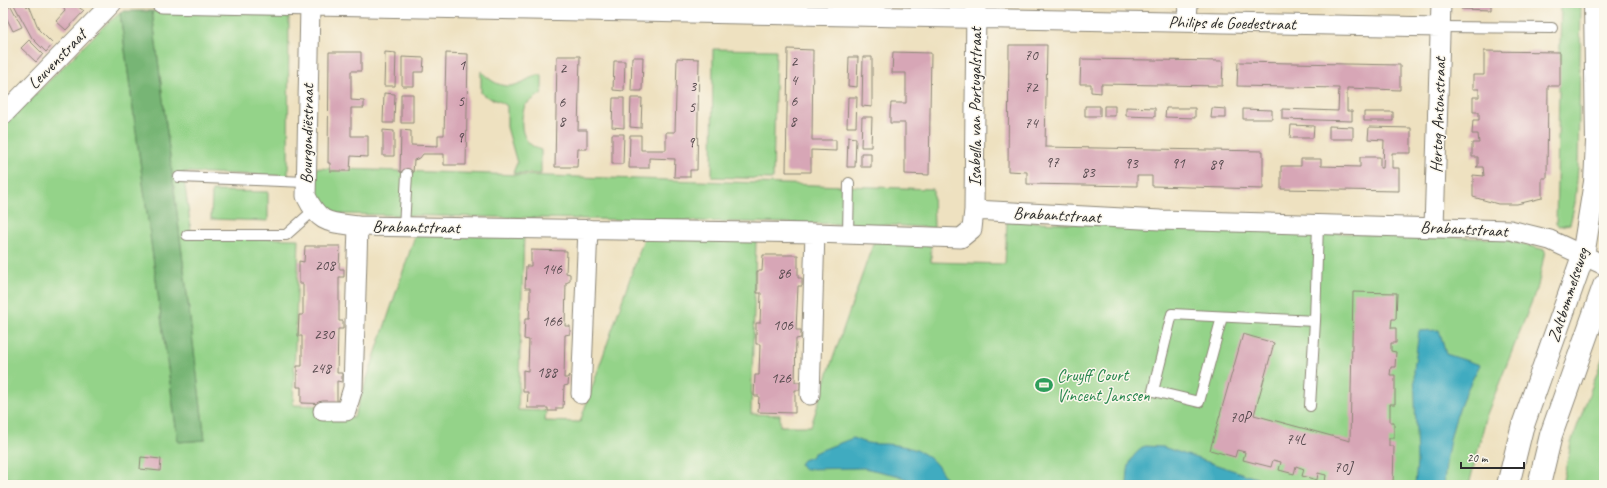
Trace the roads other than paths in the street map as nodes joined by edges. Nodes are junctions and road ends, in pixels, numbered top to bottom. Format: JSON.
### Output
{"nodes":[{"id":1,"x":112,"y":3,"type":"edge"},
{"id":2,"x":161,"y":3,"type":"edge"},
{"id":3,"x":1188,"y":3,"type":"edge"},
{"id":4,"x":1441,"y":3,"type":"edge"},
{"id":5,"x":1595,"y":3,"type":"edge"},
{"id":6,"x":217,"y":4,"type":"edge"},
{"id":7,"x":415,"y":5,"type":"edge"},
{"id":8,"x":310,"y":7,"type":"junction"},
{"id":9,"x":976,"y":10,"type":"edge"},
{"id":10,"x":1187,"y":22,"type":"junction"},
{"id":11,"x":1440,"y":28,"type":"junction"},
{"id":12,"x":1552,"y":28,"type":"dead end"},
{"id":13,"x":3,"y":115,"type":"edge"},
{"id":14,"x":407,"y":174,"type":"dead end"},
{"id":15,"x":179,"y":177,"type":"dead end"},
{"id":16,"x":306,"y":182,"type":"junction"},
{"id":17,"x":849,"y":183,"type":"dead end"},
{"id":18,"x":974,"y":210,"type":"junction"},
{"id":19,"x":313,"y":211,"type":"junction"},
{"id":20,"x":1318,"y":224,"type":"junction"},
{"id":21,"x":358,"y":226,"type":"junction"},
{"id":22,"x":404,"y":227,"type":"junction"},
{"id":23,"x":1434,"y":227,"type":"junction"},
{"id":24,"x":588,"y":229,"type":"junction"},
{"id":25,"x":815,"y":233,"type":"junction"},
{"id":26,"x":848,"y":233,"type":"junction"},
{"id":27,"x":187,"y":235,"type":"dead end"},
{"id":28,"x":1583,"y":256,"type":"junction"},
{"id":29,"x":1604,"y":265,"type":"edge"},
{"id":30,"x":1604,"y":286,"type":"edge"},
{"id":31,"x":1222,"y":317,"type":"junction"},
{"id":32,"x":1315,"y":321,"type":"junction"},
{"id":33,"x":581,"y":394,"type":"dead end"},
{"id":34,"x":810,"y":395,"type":"dead end"},
{"id":35,"x":1310,"y":406,"type":"dead end"},
{"id":36,"x":323,"y":411,"type":"dead end"},
{"id":37,"x":1508,"y":485,"type":"edge"},
{"id":38,"x":1539,"y":485,"type":"edge"}],
"edges":[{"from":1,"to":13,"type":"street","name":"Leuvenstraat"},
{"from":2,"to":6,"type":"street","name":"Philips de Goedestraat"},
{"from":3,"to":10,"type":"street"},
{"from":4,"to":11,"type":"street","name":"Hertog Antonstraat"},
{"from":5,"to":28,"type":"main road","name":"Zaltbommelseweg"},
{"from":6,"to":8,"type":"street","name":"Philips de Goedestraat"},
{"from":7,"to":8,"type":"street","name":"Philips de Goedestraat"},
{"from":7,"to":9,"type":"street","name":"Philips de Goedestraat"},
{"from":8,"to":16,"type":"street","name":"Bourgondiëstraat"},
{"from":9,"to":10,"type":"street","name":"Philips de Goedestraat"},
{"from":9,"to":18,"type":"street","name":"Isabella van Portugalstraat"},
{"from":10,"to":11,"type":"street","name":"Philips de Goedestraat"},
{"from":11,"to":12,"type":"lane"},
{"from":11,"to":23,"type":"street","name":"Hertog Antonstraat"},
{"from":14,"to":22,"type":"lane"},
{"from":15,"to":16,"type":"lane"},
{"from":16,"to":19,"type":"street","name":"Bourgondiëstraat"},
{"from":17,"to":26,"type":"lane"},
{"from":18,"to":20,"type":"street","name":"Brabantstraat"},
{"from":18,"to":26,"type":"street","name":"Brabantstraat"},
{"from":19,"to":21,"type":"street"},
{"from":19,"to":27,"type":"lane"},
{"from":20,"to":23,"type":"street","name":"Brabantstraat"},
{"from":20,"to":32,"type":"lane"},
{"from":21,"to":22,"type":"street","name":"Brabantstraat"},
{"from":21,"to":36,"type":"street","name":"Brabantstraat"},
{"from":22,"to":24,"type":"street","name":"Brabantstraat"},
{"from":23,"to":28,"type":"street","name":"Brabantstraat"},
{"from":24,"to":25,"type":"street","name":"Brabantstraat"},
{"from":24,"to":33,"type":"street"},
{"from":25,"to":26,"type":"street","name":"Brabantstraat"},
{"from":25,"to":34,"type":"street"},
{"from":28,"to":29,"type":"street","name":"Brabantstraat"},
{"from":28,"to":37,"type":"main road","name":"Zaltbommelseweg"},
{"from":30,"to":38,"type":"main road","name":"Zaltbommelseweg"},
{"from":31,"to":31,"type":"lane"},
{"from":31,"to":32,"type":"lane"},
{"from":32,"to":35,"type":"lane"}]}
